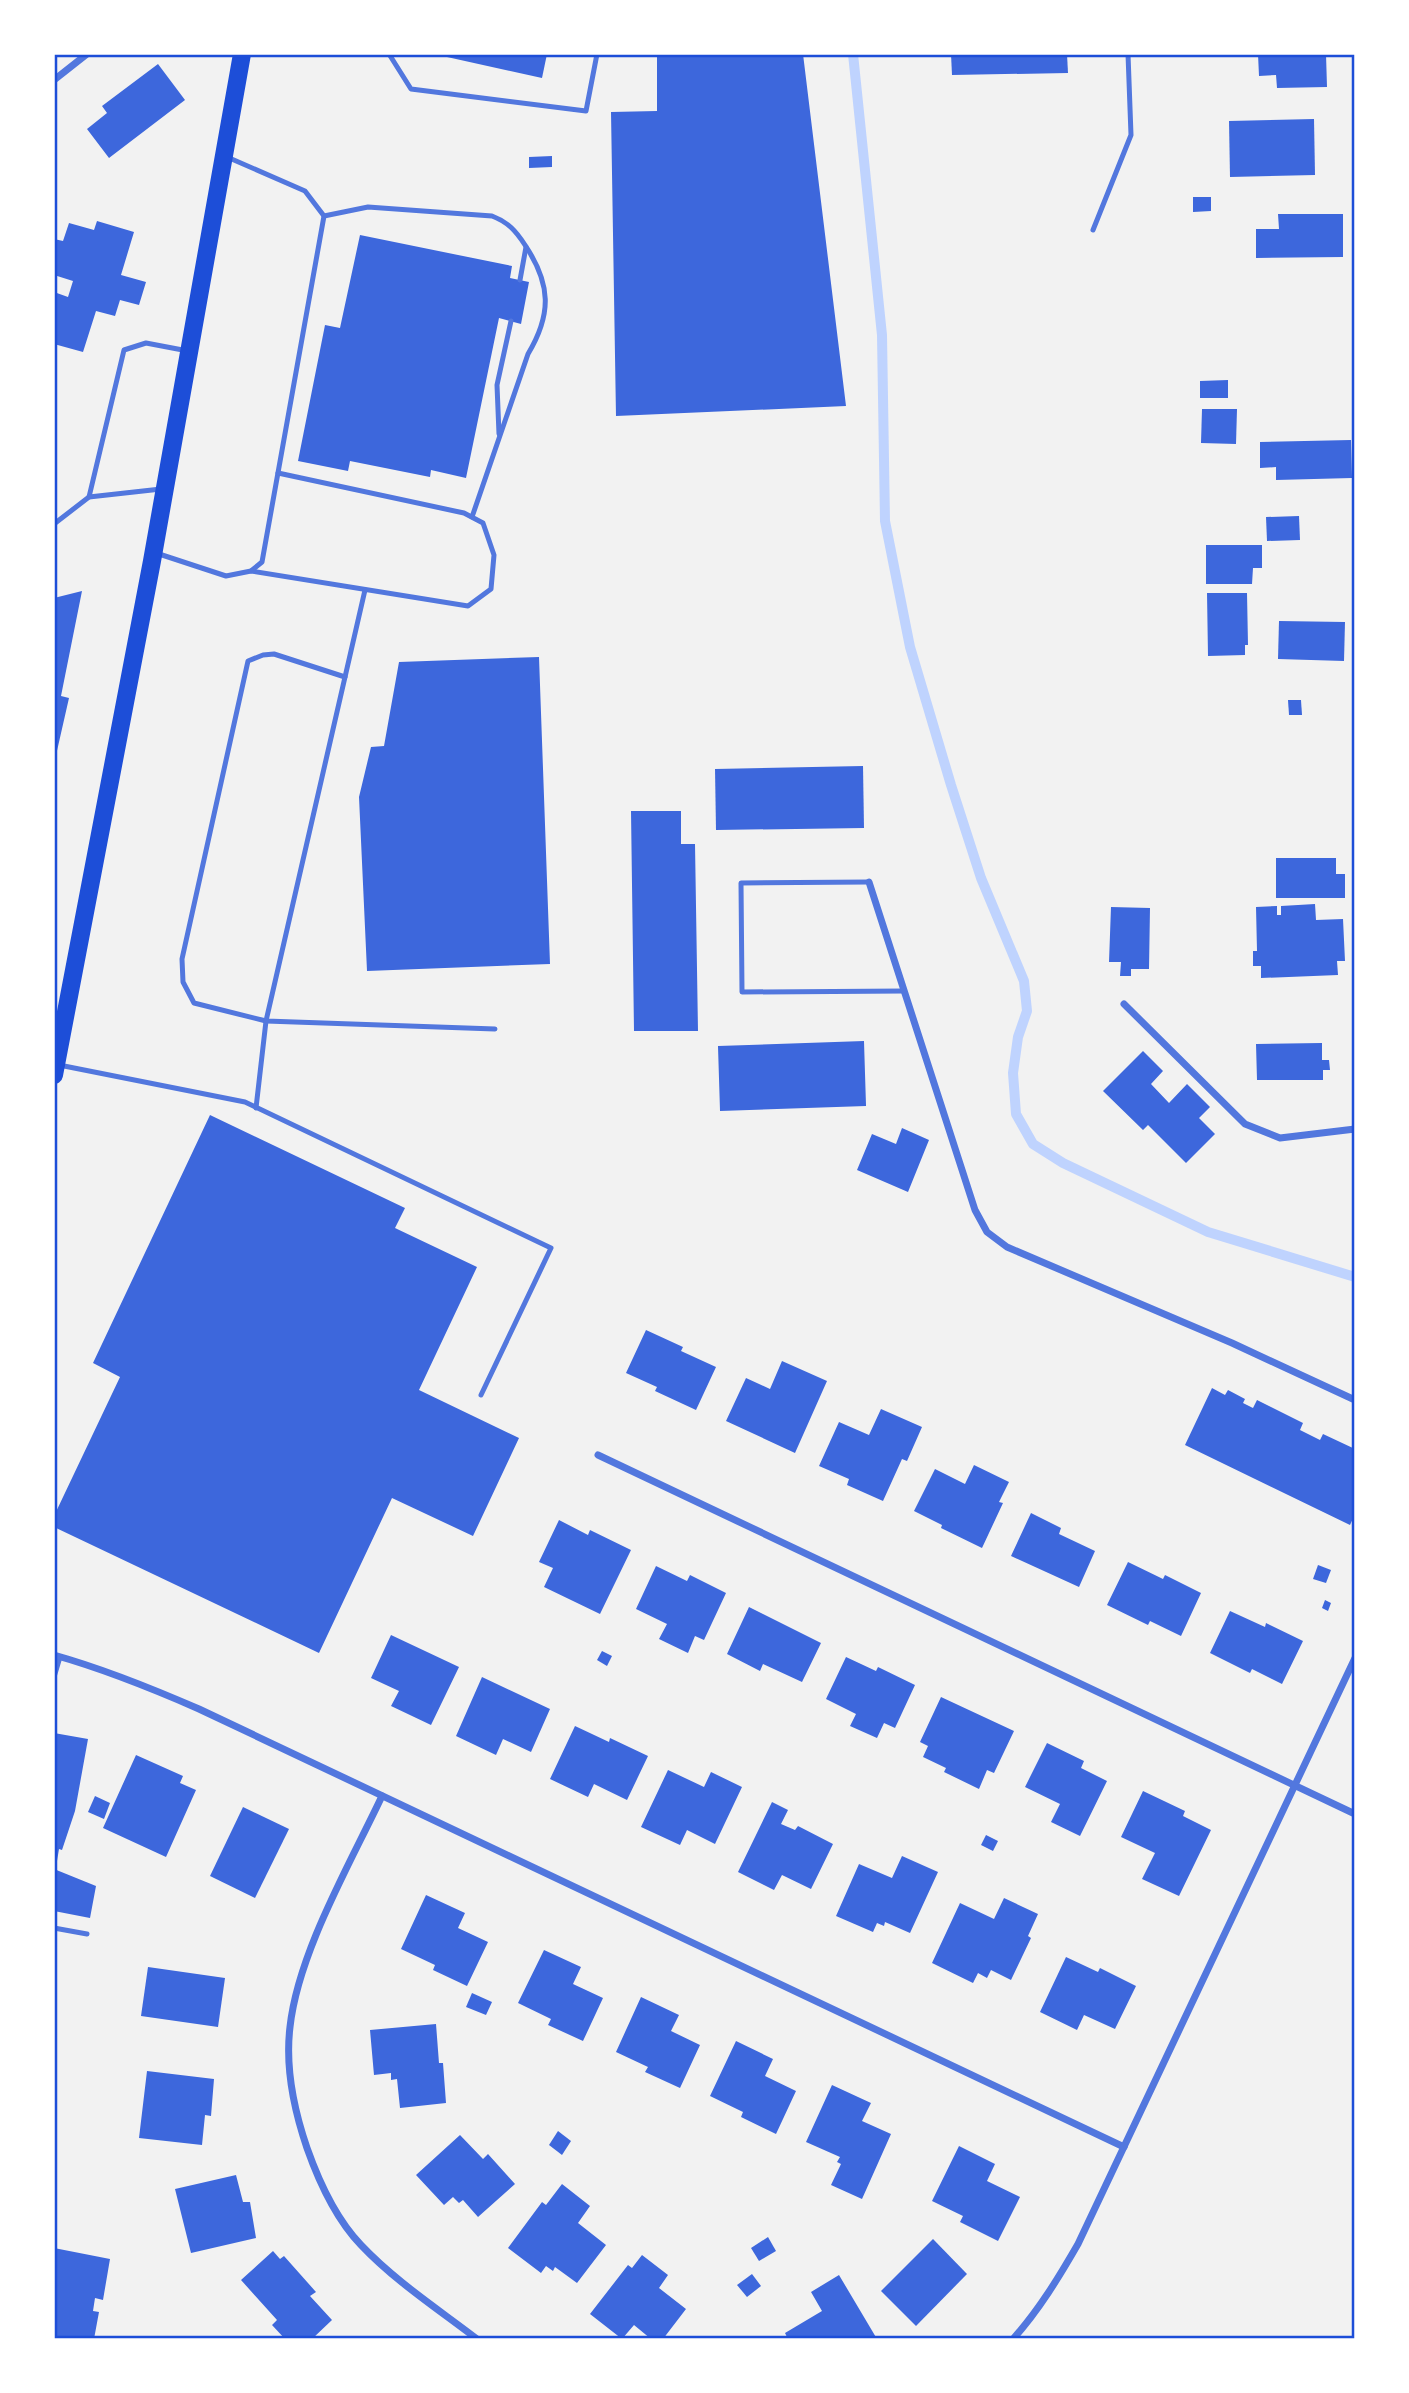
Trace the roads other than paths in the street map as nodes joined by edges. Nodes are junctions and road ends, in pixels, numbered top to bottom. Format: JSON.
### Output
{"nodes":[{"id":1,"x":87,"y":54,"type":"edge"},
{"id":2,"x":242,"y":54,"type":"edge"},
{"id":3,"x":389,"y":54,"type":"edge"},
{"id":4,"x":597,"y":54,"type":"edge"},
{"id":5,"x":1128,"y":54,"type":"edge"},
{"id":6,"x":54,"y":80,"type":"edge"},
{"id":7,"x":224,"y":156,"type":"junction"},
{"id":8,"x":324,"y":216,"type":"junction"},
{"id":9,"x":1093,"y":230,"type":"dead end"},
{"id":10,"x":526,"y":247,"type":"junction"},
{"id":11,"x":520,"y":280,"type":"dead end"},
{"id":12,"x":511,"y":321,"type":"dead end"},
{"id":13,"x":189,"y":351,"type":"junction"},
{"id":14,"x":499,"y":438,"type":"junction"},
{"id":15,"x":278,"y":473,"type":"junction"},
{"id":16,"x":164,"y":489,"type":"junction"},
{"id":17,"x":89,"y":497,"type":"junction"},
{"id":18,"x":472,"y":517,"type":"junction"},
{"id":19,"x":54,"y":524,"type":"edge"},
{"id":20,"x":153,"y":553,"type":"junction"},
{"id":21,"x":251,"y":572,"type":"junction"},
{"id":22,"x":365,"y":590,"type":"junction"},
{"id":23,"x":345,"y":677,"type":"junction"},
{"id":24,"x":869,"y":882,"type":"joint"},
{"id":25,"x":904,"y":991,"type":"junction"},
{"id":26,"x":1124,"y":1003,"type":"dead end"},
{"id":27,"x":266,"y":1021,"type":"junction"},
{"id":28,"x":495,"y":1030,"type":"dead end"},
{"id":29,"x":58,"y":1036,"type":"edge"},
{"id":30,"x":55,"y":1070,"type":"edge"},
{"id":31,"x":256,"y":1108,"type":"junction"},
{"id":32,"x":1355,"y":1129,"type":"edge"},
{"id":33,"x":481,"y":1395,"type":"dead end"},
{"id":34,"x":1355,"y":1400,"type":"edge"},
{"id":35,"x":597,"y":1455,"type":"dead end"},
{"id":36,"x":57,"y":1656,"type":"edge"},
{"id":37,"x":1355,"y":1658,"type":"edge"},
{"id":38,"x":54,"y":1677,"type":"edge"},
{"id":39,"x":1294,"y":1786,"type":"junction"},
{"id":40,"x":382,"y":1796,"type":"junction"},
{"id":41,"x":1355,"y":1815,"type":"edge"},
{"id":42,"x":54,"y":1928,"type":"edge"},
{"id":43,"x":87,"y":1934,"type":"dead end"},
{"id":44,"x":1124,"y":2147,"type":"junction"},
{"id":45,"x":477,"y":2339,"type":"edge"},
{"id":46,"x":1013,"y":2339,"type":"edge"}],
"edges":[{"from":1,"to":6,"type":"street"},
{"from":2,"to":7,"type":"main road"},
{"from":3,"to":4,"type":"lane"},
{"from":5,"to":9,"type":"lane"},
{"from":7,"to":8,"type":"lane"},
{"from":7,"to":13,"type":"main road"},
{"from":8,"to":10,"type":"lane"},
{"from":8,"to":15,"type":"lane"},
{"from":10,"to":11,"type":"lane"},
{"from":10,"to":14,"type":"lane"},
{"from":12,"to":14,"type":"lane"},
{"from":13,"to":16,"type":"main road"},
{"from":13,"to":17,"type":"lane"},
{"from":14,"to":18,"type":"lane"},
{"from":15,"to":18,"type":"lane"},
{"from":15,"to":21,"type":"lane"},
{"from":16,"to":17,"type":"lane"},
{"from":16,"to":20,"type":"main road"},
{"from":17,"to":19,"type":"lane"},
{"from":18,"to":22,"type":"lane"},
{"from":20,"to":21,"type":"lane"},
{"from":20,"to":29,"type":"main road"},
{"from":21,"to":22,"type":"lane"},
{"from":22,"to":23,"type":"lane"},
{"from":23,"to":27,"type":"lane"},
{"from":23,"to":27,"type":"lane"},
{"from":24,"to":25,"type":"street"},
{"from":24,"to":25,"type":"lane"},
{"from":25,"to":34,"type":"street"},
{"from":26,"to":32,"type":"street"},
{"from":27,"to":28,"type":"lane"},
{"from":27,"to":31,"type":"lane"},
{"from":29,"to":30,"type":"main road"},
{"from":30,"to":31,"type":"lane"},
{"from":31,"to":33,"type":"lane"},
{"from":35,"to":39,"type":"street"},
{"from":36,"to":38,"type":"lane"},
{"from":36,"to":40,"type":"street"},
{"from":37,"to":39,"type":"street"},
{"from":39,"to":41,"type":"street"},
{"from":39,"to":44,"type":"street"},
{"from":40,"to":44,"type":"street"},
{"from":40,"to":45,"type":"street"},
{"from":42,"to":43,"type":"lane"},
{"from":44,"to":46,"type":"street"}]}
